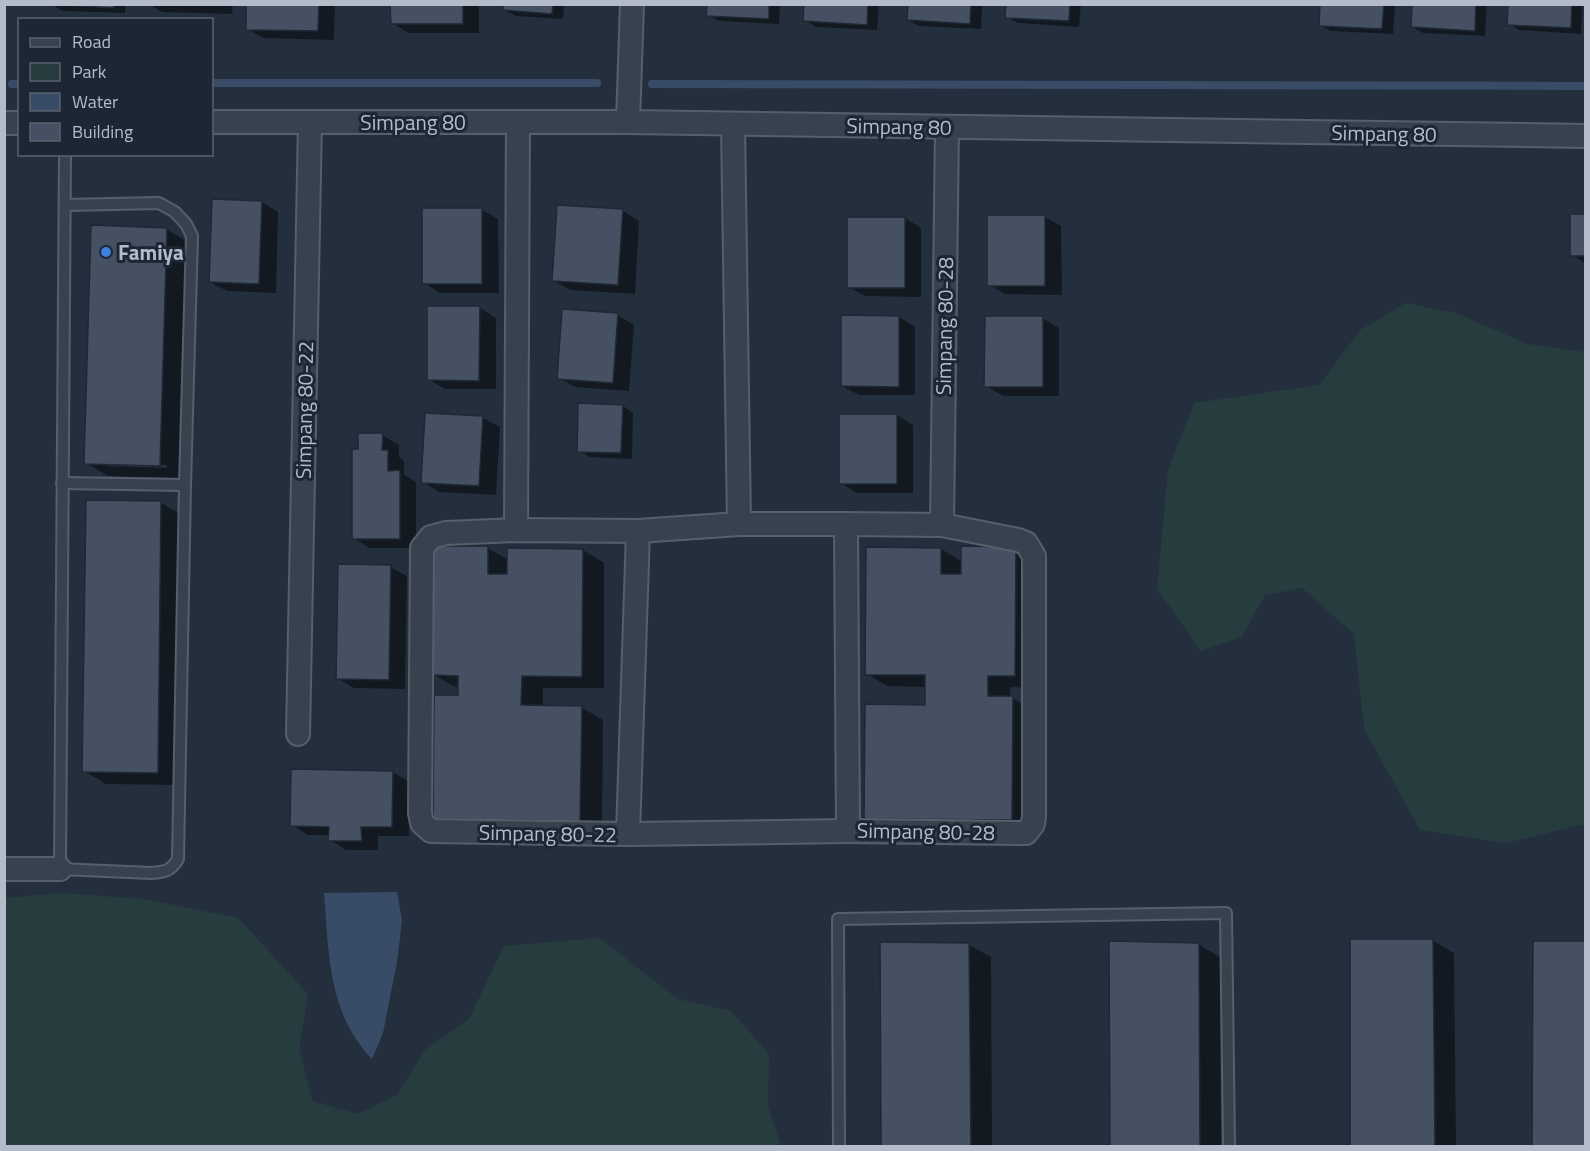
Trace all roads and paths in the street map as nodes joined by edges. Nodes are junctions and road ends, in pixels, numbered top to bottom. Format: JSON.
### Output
{"nodes":[{"id":1,"x":632,"y":4,"type":"edge"},
{"id":2,"x":310,"y":122,"type":"junction"},
{"id":3,"x":518,"y":122,"type":"junction"},
{"id":4,"x":628,"y":122,"type":"junction"},
{"id":5,"x":213,"y":123,"type":"edge"},
{"id":6,"x":734,"y":124,"type":"junction"},
{"id":7,"x":947,"y":127,"type":"junction"},
{"id":8,"x":1586,"y":136,"type":"edge"},
{"id":9,"x":65,"y":156,"type":"edge"},
{"id":10,"x":65,"y":205,"type":"junction"},
{"id":11,"x":62,"y":483,"type":"junction"},
{"id":12,"x":185,"y":484,"type":"junction"},
{"id":13,"x":739,"y":524,"type":"junction"},
{"id":14,"x":846,"y":524,"type":"junction"},
{"id":15,"x":942,"y":525,"type":"junction"},
{"id":16,"x":516,"y":530,"type":"junction"},
{"id":17,"x":638,"y":531,"type":"junction"},
{"id":18,"x":298,"y":734,"type":"dead end"},
{"id":19,"x":848,"y":831,"type":"junction"},
{"id":20,"x":628,"y":834,"type":"junction"},
{"id":21,"x":4,"y":869,"type":"edge"},
{"id":22,"x":60,"y":869,"type":"junction"},
{"id":23,"x":839,"y":1146,"type":"edge"},
{"id":24,"x":1229,"y":1146,"type":"edge"}],
"edges":[{"from":1,"to":4,"type":"street"},
{"from":2,"to":3,"type":"street","name":"Simpang 80"},
{"from":2,"to":5,"type":"street","name":"Simpang 80"},
{"from":2,"to":18,"type":"street","name":"Simpang 80-22"},
{"from":3,"to":4,"type":"street","name":"Simpang 80"},
{"from":3,"to":16,"type":"street"},
{"from":4,"to":6,"type":"street","name":"Simpang 80"},
{"from":6,"to":7,"type":"street","name":"Simpang 80"},
{"from":6,"to":13,"type":"street"},
{"from":7,"to":8,"type":"street","name":"Simpang 80"},
{"from":7,"to":15,"type":"street","name":"Simpang 80-28"},
{"from":9,"to":10,"type":"lane"},
{"from":10,"to":11,"type":"lane"},
{"from":10,"to":12,"type":"lane"},
{"from":11,"to":12,"type":"lane"},
{"from":11,"to":22,"type":"lane"},
{"from":12,"to":22,"type":"lane"},
{"from":13,"to":14,"type":"street"},
{"from":13,"to":17,"type":"street"},
{"from":14,"to":15,"type":"street","name":"Simpang 80-28"},
{"from":14,"to":19,"type":"street","name":"Simpang 80-28"},
{"from":15,"to":19,"type":"street","name":"Simpang 80-28"},
{"from":16,"to":17,"type":"street","name":"Simpang 80-22"},
{"from":16,"to":20,"type":"street","name":"Simpang 80-22"},
{"from":17,"to":20,"type":"street","name":"Simpang 80-22"},
{"from":19,"to":20,"type":"street"},
{"from":21,"to":22,"type":"street"},
{"from":23,"to":24,"type":"lane"}]}
